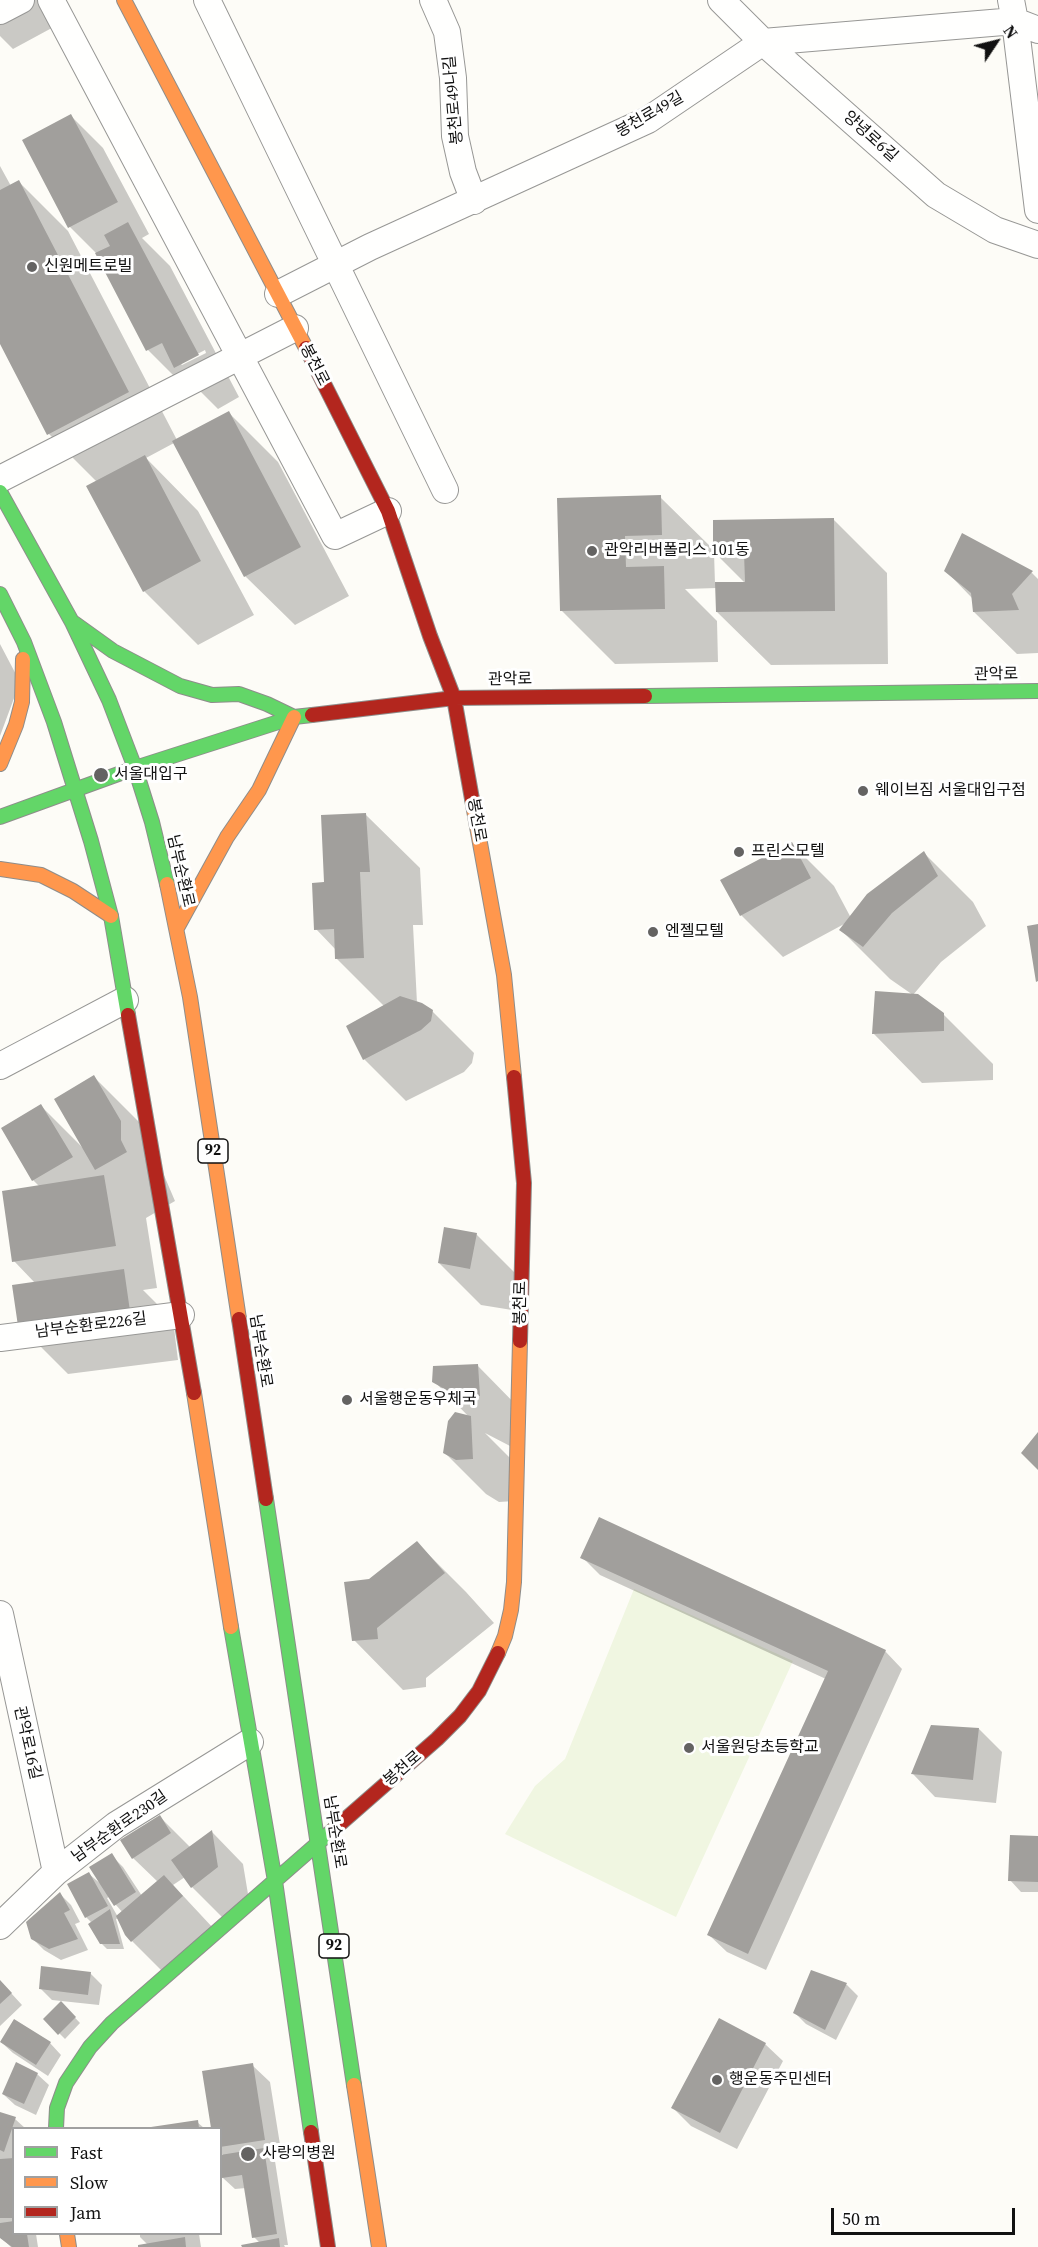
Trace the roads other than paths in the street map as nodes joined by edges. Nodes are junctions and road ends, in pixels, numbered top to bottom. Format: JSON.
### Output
{"nodes":[{"id":1,"x":21,"y":0,"type":"edge"},
{"id":2,"x":51,"y":0,"type":"edge"},
{"id":3,"x":124,"y":0,"type":"edge"},
{"id":4,"x":207,"y":0,"type":"edge"},
{"id":5,"x":433,"y":0,"type":"edge"},
{"id":6,"x":721,"y":0,"type":"edge"},
{"id":7,"x":0,"y":11,"type":"edge"},
{"id":8,"x":1021,"y":17,"type":"edge"},
{"id":9,"x":763,"y":42,"type":"junction"},
{"id":10,"x":474,"y":201,"type":"junction"},
{"id":11,"x":1038,"y":210,"type":"edge"},
{"id":12,"x":1038,"y":245,"type":"edge"},
{"id":13,"x":337,"y":265,"type":"junction"},
{"id":14,"x":278,"y":294,"type":"junction"},
{"id":15,"x":295,"y":328,"type":"junction"},
{"id":16,"x":239,"y":357,"type":"junction"},
{"id":17,"x":0,"y":479,"type":"edge"},
{"id":18,"x":445,"y":490,"type":"dead end"},
{"id":19,"x":0,"y":492,"type":"edge"},
{"id":20,"x":388,"y":510,"type":"junction"},
{"id":21,"x":0,"y":594,"type":"edge"},
{"id":22,"x":72,"y":622,"type":"junction"},
{"id":23,"x":24,"y":642,"type":"junction"},
{"id":24,"x":1038,"y":691,"type":"edge"},
{"id":25,"x":454,"y":698,"type":"junction"},
{"id":26,"x":294,"y":717,"type":"junction"},
{"id":27,"x":0,"y":764,"type":"edge"},
{"id":28,"x":135,"y":768,"type":"junction"},
{"id":29,"x":75,"y":790,"type":"junction"},
{"id":30,"x":0,"y":817,"type":"edge"},
{"id":31,"x":0,"y":869,"type":"edge"},
{"id":32,"x":111,"y":916,"type":"junction"},
{"id":33,"x":177,"y":928,"type":"junction"},
{"id":34,"x":125,"y":1000,"type":"junction"},
{"id":35,"x":0,"y":1066,"type":"edge"},
{"id":36,"x":182,"y":1315,"type":"junction"},
{"id":37,"x":0,"y":1338,"type":"edge"},
{"id":38,"x":0,"y":1614,"type":"edge"},
{"id":39,"x":250,"y":1742,"type":"junction"},
{"id":40,"x":319,"y":1842,"type":"junction"},
{"id":41,"x":56,"y":1872,"type":"junction"},
{"id":42,"x":275,"y":1881,"type":"junction"},
{"id":43,"x":0,"y":1926,"type":"edge"},
{"id":44,"x":329,"y":2028,"type":"dead end"},
{"id":45,"x":314,"y":2030,"type":"dead end"},
{"id":46,"x":350,"y":2049,"type":"junction"},
{"id":47,"x":300,"y":2057,"type":"junction"},
{"id":48,"x":56,"y":2127,"type":"edge"},
{"id":49,"x":328,"y":2247,"type":"edge"},
{"id":50,"x":379,"y":2247,"type":"edge"}],
"edges":[{"from":1,"to":7,"type":"street"},
{"from":2,"to":16,"type":"street"},
{"from":3,"to":14,"type":"main road","name":"봉천로"},
{"from":4,"to":13,"type":"street"},
{"from":5,"to":10,"type":"street","name":"봉천로49나길"},
{"from":6,"to":9,"type":"street","name":"양녕로6길"},
{"from":8,"to":9,"type":"street","name":"봉천로49길"},
{"from":8,"to":11,"type":"street"},
{"from":9,"to":10,"type":"street","name":"봉천로49길"},
{"from":9,"to":12,"type":"street","name":"양녕로6길"},
{"from":10,"to":13,"type":"street","name":"봉천로49길"},
{"from":13,"to":14,"type":"street","name":"봉천로49길"},
{"from":13,"to":18,"type":"street"},
{"from":14,"to":15,"type":"main road","name":"봉천로"},
{"from":15,"to":16,"type":"street","name":"봉천로"},
{"from":15,"to":20,"type":"main road","name":"봉천로"},
{"from":16,"to":17,"type":"street","name":"봉천로"},
{"from":16,"to":20,"type":"street"},
{"from":19,"to":22,"type":"main road","name":"남부순환로","number":"92"},
{"from":20,"to":25,"type":"main road","name":"봉천로"},
{"from":21,"to":23,"type":"main road"},
{"from":22,"to":26,"type":"main road"},
{"from":22,"to":28,"type":"main road","name":"남부순환로","number":"92"},
{"from":23,"to":27,"type":"main road"},
{"from":23,"to":29,"type":"main road"},
{"from":24,"to":25,"type":"main road","name":"관악로"},
{"from":25,"to":26,"type":"main road","name":"관악로"},
{"from":25,"to":40,"type":"main road","name":"봉천로"},
{"from":26,"to":28,"type":"main road","name":"관악로"},
{"from":26,"to":33,"type":"main road"},
{"from":28,"to":29,"type":"main road","name":"관악로"},
{"from":28,"to":33,"type":"main road","name":"남부순환로","number":"92"},
{"from":29,"to":30,"type":"main road","name":"관악로"},
{"from":29,"to":32,"type":"main road"},
{"from":31,"to":32,"type":"main road"},
{"from":32,"to":34,"type":"main road"},
{"from":33,"to":40,"type":"main road","name":"남부순환로","number":"92"},
{"from":34,"to":35,"type":"street"},
{"from":34,"to":36,"type":"main road"},
{"from":36,"to":37,"type":"street","name":"남부순환로226길"},
{"from":36,"to":39,"type":"main road"},
{"from":38,"to":41,"type":"street","name":"관악로16길"},
{"from":39,"to":41,"type":"street","name":"남부순환로230길"},
{"from":39,"to":42,"type":"main road"},
{"from":40,"to":42,"type":"main road","name":"봉천로"},
{"from":40,"to":46,"type":"main road","name":"남부순환로","number":"92"},
{"from":41,"to":43,"type":"street","name":"남부순환로230길"},
{"from":42,"to":47,"type":"main road"},
{"from":42,"to":48,"type":"main road","name":"봉천로"},
{"from":44,"to":46,"type":"main road"},
{"from":45,"to":47,"type":"main road"},
{"from":46,"to":50,"type":"main road","name":"남부순환로","number":"92"},
{"from":47,"to":49,"type":"main road"}]}
